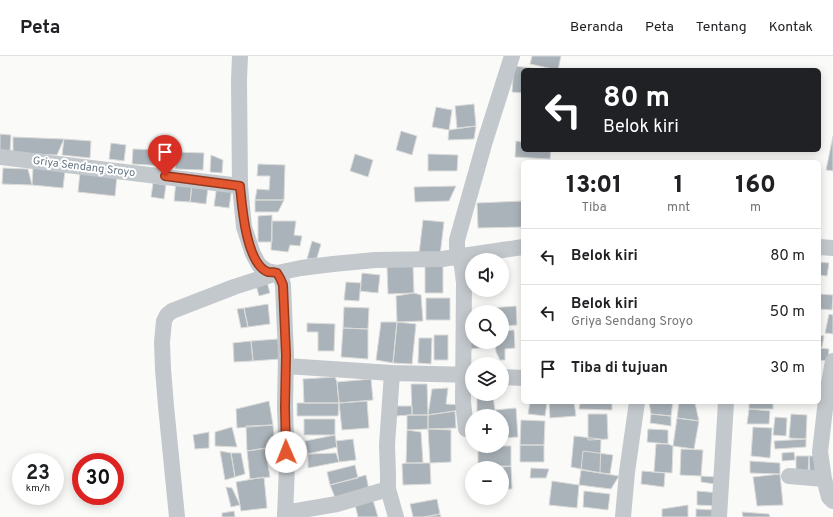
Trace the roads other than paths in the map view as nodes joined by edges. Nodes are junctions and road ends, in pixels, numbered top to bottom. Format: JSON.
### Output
{"nodes":[{"id":1,"x":240,"y":56,"type":"edge"},
{"id":2,"x":512,"y":56,"type":"edge"},
{"id":3,"x":0,"y":157,"type":"edge"},
{"id":4,"x":240,"y":186,"type":"junction"},
{"id":5,"x":821,"y":247,"type":"edge"},
{"id":6,"x":521,"y":248,"type":"edge"},
{"id":7,"x":833,"y":248,"type":"edge"},
{"id":8,"x":459,"y":257,"type":"junction"},
{"id":9,"x":277,"y":273,"type":"junction"},
{"id":10,"x":467,"y":357,"type":"edge"},
{"id":11,"x":833,"y":361,"type":"edge"},
{"id":12,"x":286,"y":366,"type":"junction"},
{"id":13,"x":392,"y":373,"type":"junction"},
{"id":14,"x":465,"y":375,"type":"edge"},
{"id":15,"x":509,"y":377,"type":"edge"},
{"id":16,"x":521,"y":378,"type":"edge"},
{"id":17,"x":465,"y":391,"type":"edge"},
{"id":18,"x":826,"y":400,"type":"edge"},
{"id":19,"x":638,"y":404,"type":"edge"},
{"id":20,"x":726,"y":404,"type":"edge"},
{"id":21,"x":465,"y":424,"type":"edge"},
{"id":22,"x":789,"y":476,"type":"dead end"},
{"id":23,"x":824,"y":479,"type":"junction"},
{"id":24,"x":388,"y":489,"type":"junction"},
{"id":25,"x":833,"y":501,"type":"edge"},
{"id":26,"x":285,"y":515,"type":"edge"},
{"id":27,"x":177,"y":517,"type":"edge"},
{"id":28,"x":396,"y":517,"type":"edge"},
{"id":29,"x":623,"y":517,"type":"edge"},
{"id":30,"x":719,"y":517,"type":"edge"}],
"edges":[{"from":1,"to":4,"type":"street"},
{"from":2,"to":8,"type":"street"},
{"from":3,"to":4,"type":"street","name":"Griya Sendang Sroyo"},
{"from":4,"to":9,"type":"street"},
{"from":5,"to":7,"type":"street"},
{"from":6,"to":8,"type":"street"},
{"from":8,"to":9,"type":"street"},
{"from":8,"to":10,"type":"street"},
{"from":9,"to":12,"type":"street"},
{"from":9,"to":27,"type":"street"},
{"from":11,"to":18,"type":"street"},
{"from":12,"to":13,"type":"street"},
{"from":12,"to":26,"type":"street"},
{"from":13,"to":14,"type":"street"},
{"from":13,"to":24,"type":"street"},
{"from":15,"to":16,"type":"street"},
{"from":17,"to":21,"type":"street"},
{"from":18,"to":23,"type":"street"},
{"from":19,"to":29,"type":"street"},
{"from":20,"to":30,"type":"street"},
{"from":22,"to":23,"type":"street"},
{"from":23,"to":25,"type":"street"},
{"from":24,"to":26,"type":"street"},
{"from":24,"to":28,"type":"street"}]}
